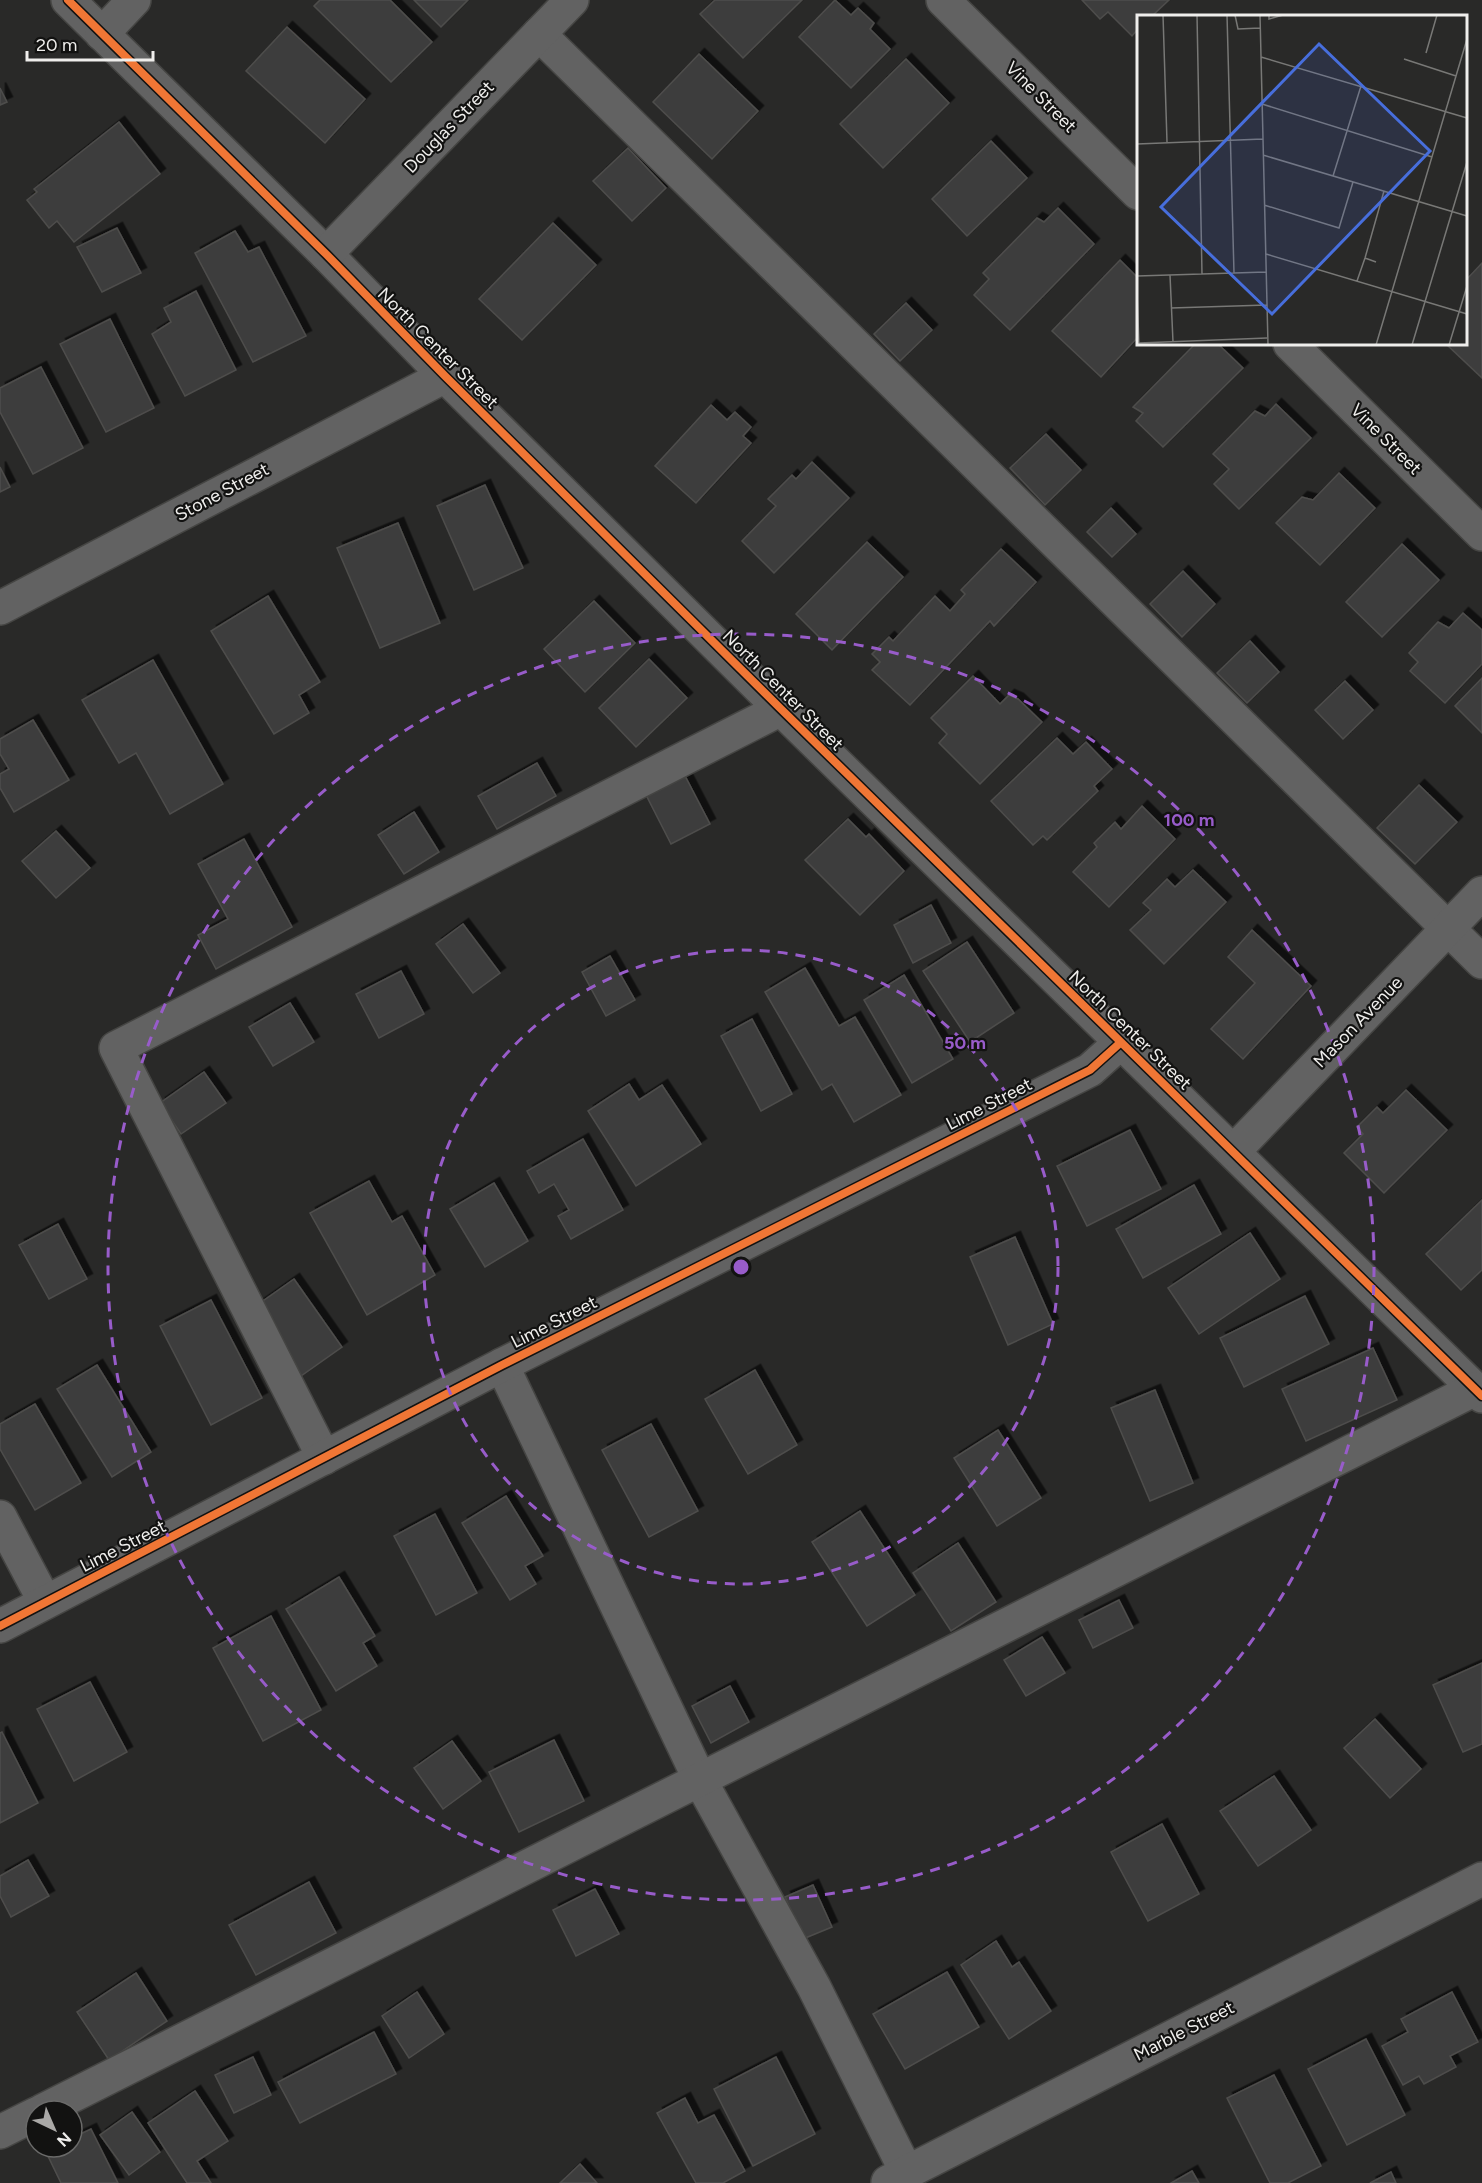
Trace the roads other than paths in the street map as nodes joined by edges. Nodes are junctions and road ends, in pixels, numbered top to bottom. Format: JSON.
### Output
{"nodes":[{"id":1,"x":68,"y":0,"type":"edge"},
{"id":2,"x":134,"y":0,"type":"edge"},
{"id":3,"x":572,"y":0,"type":"edge"},
{"id":4,"x":943,"y":0,"type":"edge"},
{"id":5,"x":102,"y":34,"type":"junction"},
{"id":6,"x":539,"y":34,"type":"junction"},
{"id":7,"x":1137,"y":192,"type":"edge"},
{"id":8,"x":326,"y":254,"type":"junction"},
{"id":9,"x":1291,"y":345,"type":"edge"},
{"id":10,"x":445,"y":376,"type":"junction"},
{"id":11,"x":1482,"y":534,"type":"edge"},
{"id":12,"x":0,"y":608,"type":"edge"},
{"id":13,"x":781,"y":709,"type":"junction"},
{"id":14,"x":1482,"y":893,"type":"edge"},
{"id":15,"x":1448,"y":928,"type":"junction"},
{"id":16,"x":1482,"y":962,"type":"edge"},
{"id":17,"x":1120,"y":1043,"type":"junction"},
{"id":18,"x":1234,"y":1151,"type":"junction"},
{"id":19,"x":502,"y":1365,"type":"junction"},
{"id":20,"x":1479,"y":1393,"type":"edge"},
{"id":21,"x":324,"y":1458,"type":"junction"},
{"id":22,"x":0,"y":1517,"type":"edge"},
{"id":23,"x":45,"y":1602,"type":"junction"},
{"id":24,"x":0,"y":1626,"type":"edge"},
{"id":25,"x":700,"y":1780,"type":"junction"},
{"id":26,"x":1482,"y":1879,"type":"edge"},
{"id":27,"x":66,"y":2099,"type":"edge"},
{"id":28,"x":24,"y":2120,"type":"edge"},
{"id":29,"x":0,"y":2132,"type":"edge"},
{"id":30,"x":897,"y":2178,"type":"edge"}],
"edges":[{"from":1,"to":5,"type":"street","name":"North Center Street"},
{"from":2,"to":5,"type":"street"},
{"from":3,"to":6,"type":"street","name":"Douglas Street"},
{"from":4,"to":7,"type":"street","name":"Vine Street"},
{"from":5,"to":8,"type":"street","name":"North Center Street"},
{"from":6,"to":8,"type":"street","name":"Douglas Street"},
{"from":6,"to":15,"type":"street"},
{"from":8,"to":10,"type":"street","name":"North Center Street"},
{"from":9,"to":11,"type":"street","name":"Vine Street"},
{"from":10,"to":12,"type":"street","name":"Stone Street"},
{"from":10,"to":13,"type":"street","name":"North Center Street"},
{"from":13,"to":17,"type":"street","name":"North Center Street"},
{"from":13,"to":21,"type":"street"},
{"from":14,"to":15,"type":"street","name":"Mason Avenue"},
{"from":15,"to":16,"type":"street"},
{"from":15,"to":18,"type":"street","name":"Mason Avenue"},
{"from":17,"to":18,"type":"street","name":"North Center Street"},
{"from":17,"to":19,"type":"street","name":"Lime Street"},
{"from":18,"to":20,"type":"street","name":"North Center Street"},
{"from":19,"to":21,"type":"street","name":"Lime Street"},
{"from":19,"to":25,"type":"street"},
{"from":20,"to":25,"type":"street"},
{"from":21,"to":23,"type":"street","name":"Lime Street"},
{"from":22,"to":23,"type":"street"},
{"from":23,"to":24,"type":"street","name":"Lime Street"},
{"from":25,"to":27,"type":"street"},
{"from":25,"to":30,"type":"street"},
{"from":26,"to":30,"type":"street","name":"Marble Street"},
{"from":28,"to":29,"type":"street"}]}
